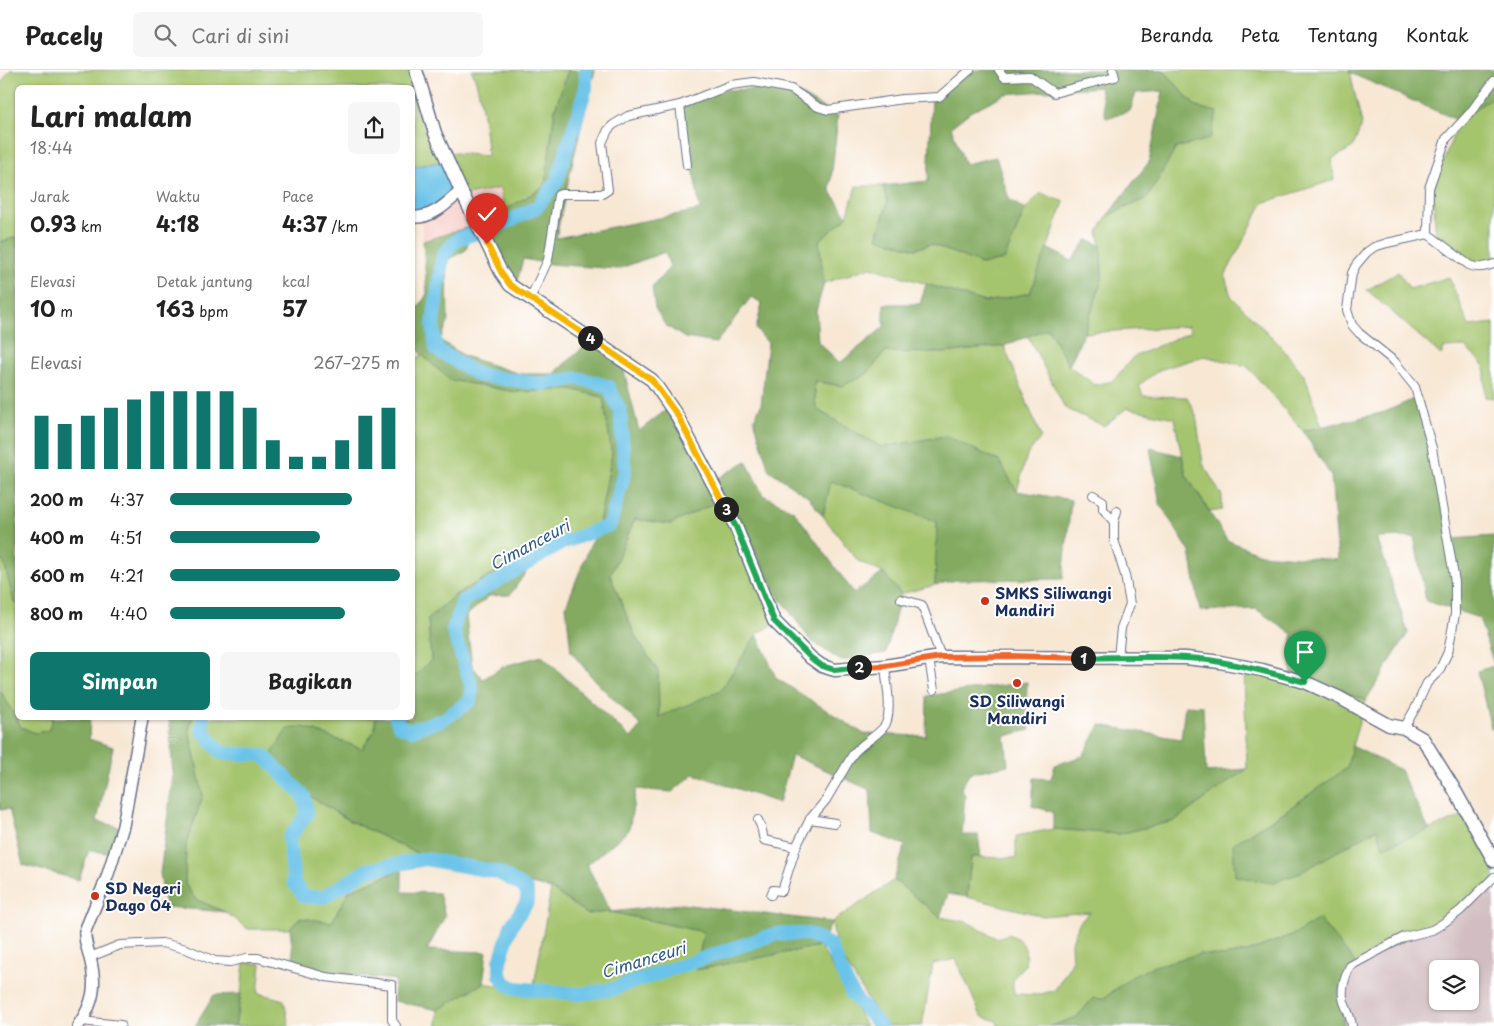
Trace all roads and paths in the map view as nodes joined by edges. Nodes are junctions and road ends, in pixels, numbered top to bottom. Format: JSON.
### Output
{"nodes":[{"id":1,"x":416,"y":70,"type":"edge"},
{"id":2,"x":970,"y":70,"type":"edge"},
{"id":3,"x":999,"y":70,"type":"edge"},
{"id":4,"x":1113,"y":70,"type":"edge"},
{"id":5,"x":1494,"y":81,"type":"edge"},
{"id":6,"x":680,"y":105,"type":"junction"},
{"id":7,"x":687,"y":165,"type":"dead end"},
{"id":8,"x":461,"y":191,"type":"junction"},
{"id":9,"x":415,"y":217,"type":"edge"},
{"id":10,"x":1428,"y":234,"type":"junction"},
{"id":11,"x":1494,"y":264,"type":"edge"},
{"id":12,"x":530,"y":299,"type":"junction"},
{"id":13,"x":1093,"y":495,"type":"dead end"},
{"id":14,"x":1118,"y":511,"type":"dead end"},
{"id":15,"x":1114,"y":522,"type":"junction"},
{"id":16,"x":901,"y":599,"type":"dead end"},
{"id":17,"x":1118,"y":657,"type":"junction"},
{"id":18,"x":935,"y":658,"type":"junction"},
{"id":19,"x":885,"y":666,"type":"junction"},
{"id":20,"x":934,"y":690,"type":"dead end"},
{"id":21,"x":142,"y":720,"type":"edge"},
{"id":22,"x":1404,"y":728,"type":"junction"},
{"id":23,"x":810,"y":819,"type":"junction"},
{"id":24,"x":758,"y":820,"type":"dead end"},
{"id":25,"x":835,"y":823,"type":"dead end"},
{"id":26,"x":796,"y":847,"type":"junction"},
{"id":27,"x":1494,"y":861,"type":"edge"},
{"id":28,"x":1494,"y":877,"type":"edge"},
{"id":29,"x":771,"y":895,"type":"dead end"},
{"id":30,"x":90,"y":957,"type":"junction"},
{"id":31,"x":79,"y":1024,"type":"edge"},
{"id":32,"x":121,"y":1025,"type":"dead end"},
{"id":33,"x":396,"y":1026,"type":"edge"},
{"id":34,"x":1352,"y":1026,"type":"edge"}],
"edges":[{"from":1,"to":8,"type":"main road"},
{"from":2,"to":6,"type":"street"},
{"from":3,"to":4,"type":"street"},
{"from":5,"to":10,"type":"street"},
{"from":6,"to":7,"type":"street"},
{"from":6,"to":12,"type":"street"},
{"from":8,"to":9,"type":"street"},
{"from":8,"to":12,"type":"main road"},
{"from":10,"to":11,"type":"street"},
{"from":10,"to":22,"type":"street"},
{"from":12,"to":19,"type":"main road"},
{"from":13,"to":15,"type":"street"},
{"from":14,"to":15,"type":"street"},
{"from":15,"to":17,"type":"street"},
{"from":16,"to":18,"type":"street"},
{"from":17,"to":18,"type":"main road"},
{"from":17,"to":22,"type":"main road"},
{"from":18,"to":19,"type":"main road"},
{"from":18,"to":20,"type":"street"},
{"from":19,"to":23,"type":"street"},
{"from":21,"to":30,"type":"street"},
{"from":22,"to":27,"type":"main road"},
{"from":23,"to":25,"type":"street"},
{"from":23,"to":26,"type":"street"},
{"from":24,"to":26,"type":"street"},
{"from":26,"to":29,"type":"street"},
{"from":28,"to":34,"type":"street"},
{"from":30,"to":31,"type":"street"},
{"from":30,"to":33,"type":"street"},
{"from":31,"to":32,"type":"street"}]}
